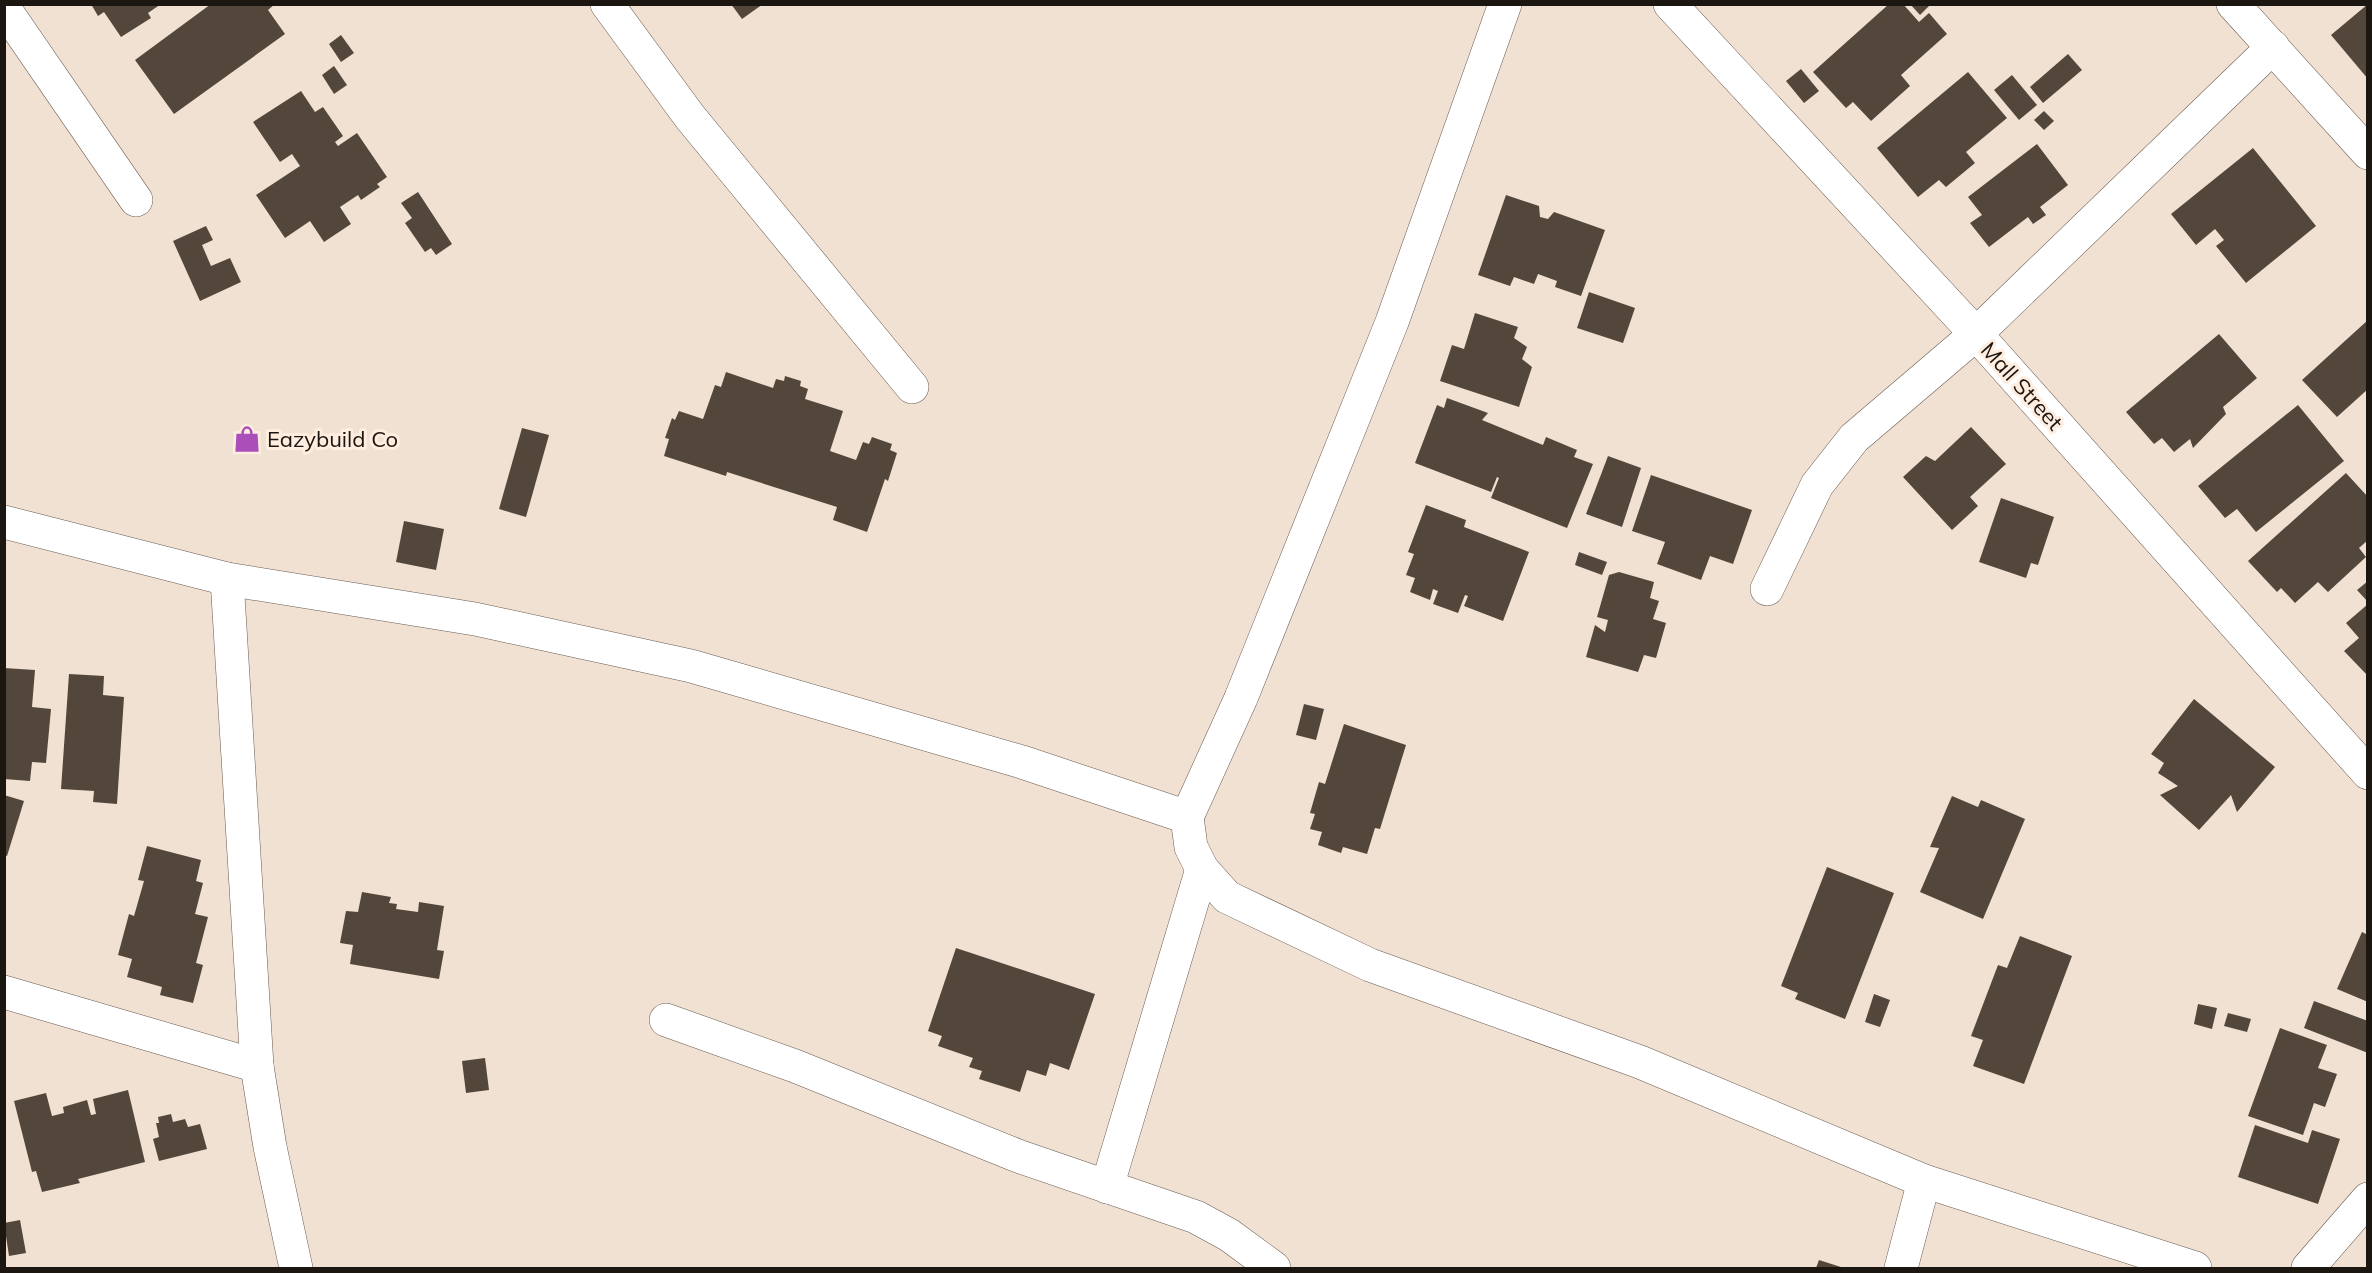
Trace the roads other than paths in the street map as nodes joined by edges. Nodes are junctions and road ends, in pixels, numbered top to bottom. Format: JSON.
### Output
{"nodes":[{"id":1,"x":607,"y":4,"type":"edge"},
{"id":2,"x":1505,"y":4,"type":"edge"},
{"id":3,"x":1671,"y":4,"type":"edge"},
{"id":4,"x":2233,"y":4,"type":"edge"},
{"id":5,"x":4,"y":8,"type":"edge"},
{"id":6,"x":2273,"y":47,"type":"junction"},
{"id":7,"x":2367,"y":153,"type":"edge"},
{"id":8,"x":136,"y":200,"type":"dead end"},
{"id":9,"x":1976,"y":334,"type":"junction"},
{"id":10,"x":912,"y":387,"type":"dead end"},
{"id":11,"x":4,"y":522,"type":"edge"},
{"id":12,"x":227,"y":579,"type":"junction"},
{"id":13,"x":1767,"y":589,"type":"dead end"},
{"id":14,"x":2367,"y":772,"type":"edge"},
{"id":15,"x":1187,"y":817,"type":"junction"},
{"id":16,"x":1202,"y":869,"type":"junction"},
{"id":17,"x":4,"y":992,"type":"edge"},
{"id":18,"x":666,"y":1020,"type":"dead end"},
{"id":19,"x":257,"y":1066,"type":"junction"},
{"id":20,"x":1924,"y":1180,"type":"junction"},
{"id":21,"x":1107,"y":1187,"type":"junction"},
{"id":22,"x":2367,"y":1199,"type":"edge"},
{"id":23,"x":2184,"y":1267,"type":"edge"},
{"id":24,"x":296,"y":1269,"type":"edge"},
{"id":25,"x":1274,"y":1269,"type":"edge"},
{"id":26,"x":1902,"y":1269,"type":"edge"},
{"id":27,"x":2308,"y":1269,"type":"edge"}],
"edges":[{"from":1,"to":10,"type":"street"},
{"from":2,"to":15,"type":"street"},
{"from":3,"to":9,"type":"street","name":"Mall Street"},
{"from":4,"to":6,"type":"street"},
{"from":5,"to":8,"type":"street"},
{"from":6,"to":7,"type":"street"},
{"from":6,"to":9,"type":"street"},
{"from":9,"to":13,"type":"street"},
{"from":9,"to":14,"type":"street","name":"Mall Street"},
{"from":11,"to":12,"type":"street"},
{"from":12,"to":15,"type":"street"},
{"from":12,"to":19,"type":"street"},
{"from":15,"to":16,"type":"street"},
{"from":16,"to":20,"type":"street"},
{"from":16,"to":21,"type":"street"},
{"from":17,"to":19,"type":"street"},
{"from":18,"to":21,"type":"street"},
{"from":19,"to":24,"type":"street"},
{"from":20,"to":23,"type":"street"},
{"from":20,"to":26,"type":"street"},
{"from":21,"to":25,"type":"street"},
{"from":22,"to":27,"type":"street"}]}
